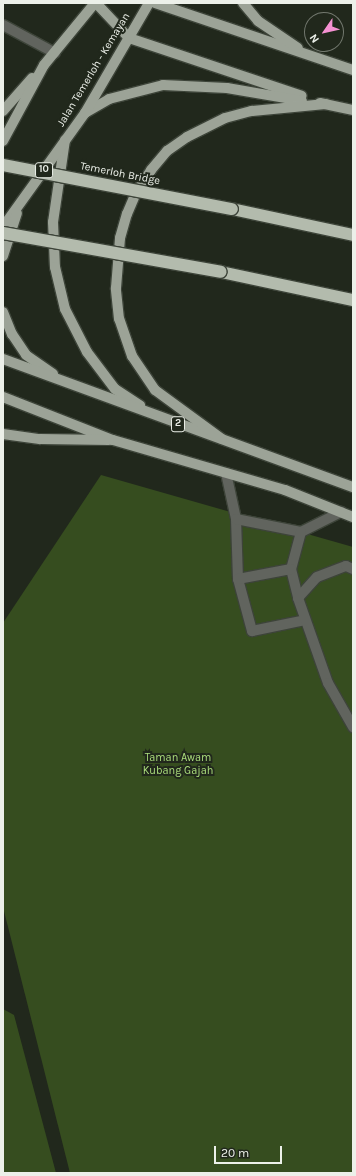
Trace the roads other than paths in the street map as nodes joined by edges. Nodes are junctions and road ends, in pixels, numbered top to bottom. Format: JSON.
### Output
{"nodes":[{"id":1,"x":96,"y":3,"type":"edge"},
{"id":2,"x":149,"y":3,"type":"edge"},
{"id":3,"x":155,"y":3,"type":"edge"},
{"id":4,"x":243,"y":3,"type":"edge"},
{"id":5,"x":3,"y":25,"type":"edge"},
{"id":6,"x":129,"y":38,"type":"junction"},
{"id":7,"x":55,"y":53,"type":"junction"},
{"id":8,"x":322,"y":60,"type":"junction"},
{"id":9,"x":44,"y":65,"type":"junction"},
{"id":10,"x":353,"y":70,"type":"edge"},
{"id":11,"x":326,"y":104,"type":"junction"},
{"id":12,"x":353,"y":110,"type":"edge"},
{"id":13,"x":3,"y":111,"type":"edge"},
{"id":14,"x":85,"y":113,"type":"junction"},
{"id":15,"x":65,"y":140,"type":"junction"},
{"id":16,"x":3,"y":141,"type":"edge"},
{"id":17,"x":3,"y":165,"type":"edge"},
{"id":18,"x":20,"y":204,"type":"junction"},
{"id":19,"x":3,"y":228,"type":"edge"},
{"id":20,"x":3,"y":233,"type":"edge"},
{"id":21,"x":353,"y":235,"type":"edge"},
{"id":22,"x":3,"y":256,"type":"edge"},
{"id":23,"x":353,"y":300,"type":"edge"},
{"id":24,"x":3,"y":312,"type":"edge"},
{"id":25,"x":3,"y":359,"type":"edge"},
{"id":26,"x":64,"y":383,"type":"junction"},
{"id":27,"x":3,"y":397,"type":"edge"},
{"id":28,"x":157,"y":416,"type":"junction"},
{"id":29,"x":3,"y":434,"type":"edge"},
{"id":30,"x":222,"y":439,"type":"junction"},
{"id":31,"x":113,"y":440,"type":"junction"},
{"id":32,"x":226,"y":473,"type":"junction"},
{"id":33,"x":353,"y":487,"type":"edge"},
{"id":34,"x":341,"y":512,"type":"junction"},
{"id":35,"x":353,"y":517,"type":"edge"},
{"id":36,"x":236,"y":519,"type":"junction"},
{"id":37,"x":301,"y":532,"type":"junction"},
{"id":38,"x":291,"y":569,"type":"junction"},
{"id":39,"x":353,"y":569,"type":"edge"},
{"id":40,"x":238,"y":579,"type":"junction"},
{"id":41,"x":298,"y":598,"type":"junction"},
{"id":42,"x":305,"y":620,"type":"junction"},
{"id":43,"x":353,"y":727,"type":"edge"}],
"edges":[{"from":1,"to":6,"type":"main road"},
{"from":1,"to":7,"type":"main road"},
{"from":2,"to":6,"type":"main road","name":"Jalan Temerloh - Kemayan","number":"10"},
{"from":3,"to":8,"type":"main road"},
{"from":4,"to":8,"type":"main road"},
{"from":5,"to":7,"type":"street"},
{"from":6,"to":11,"type":"main road"},
{"from":6,"to":14,"type":"main road","name":"Jalan Temerloh - Kemayan","number":"10"},
{"from":7,"to":9,"type":"main road"},
{"from":8,"to":10,"type":"main road"},
{"from":9,"to":13,"type":"main road"},
{"from":9,"to":16,"type":"main road"},
{"from":11,"to":12,"type":"main road"},
{"from":11,"to":14,"type":"main road"},
{"from":11,"to":30,"type":"main road"},
{"from":14,"to":15,"type":"main road","name":"Jalan Temerloh - Kemayan","number":"10"},
{"from":15,"to":18,"type":"main road","name":"Jalan Temerloh - Kemayan","number":"10"},
{"from":15,"to":28,"type":"main road"},
{"from":17,"to":21,"type":"highway","name":"Temerloh Bridge","bridge":true},
{"from":18,"to":19,"type":"main road","name":"Jalan Temerloh - Kemayan","number":"10"},
{"from":18,"to":22,"type":"main road"},
{"from":20,"to":23,"type":"highway","bridge":true},
{"from":24,"to":26,"type":"main road"},
{"from":25,"to":26,"type":"main road","number":"2"},
{"from":26,"to":28,"type":"main road","number":"2"},
{"from":27,"to":31,"type":"main road"},
{"from":28,"to":30,"type":"main road","number":"2"},
{"from":29,"to":31,"type":"main road"},
{"from":30,"to":33,"type":"main road","number":"2"},
{"from":31,"to":32,"type":"main road"},
{"from":32,"to":34,"type":"main road"},
{"from":32,"to":36,"type":"street"},
{"from":34,"to":35,"type":"main road"},
{"from":34,"to":37,"type":"street"},
{"from":36,"to":37,"type":"street"},
{"from":36,"to":40,"type":"street"},
{"from":37,"to":38,"type":"street"},
{"from":38,"to":40,"type":"street"},
{"from":38,"to":41,"type":"street"},
{"from":39,"to":41,"type":"street"},
{"from":40,"to":42,"type":"street"},
{"from":41,"to":42,"type":"street"},
{"from":42,"to":43,"type":"street"}]}
